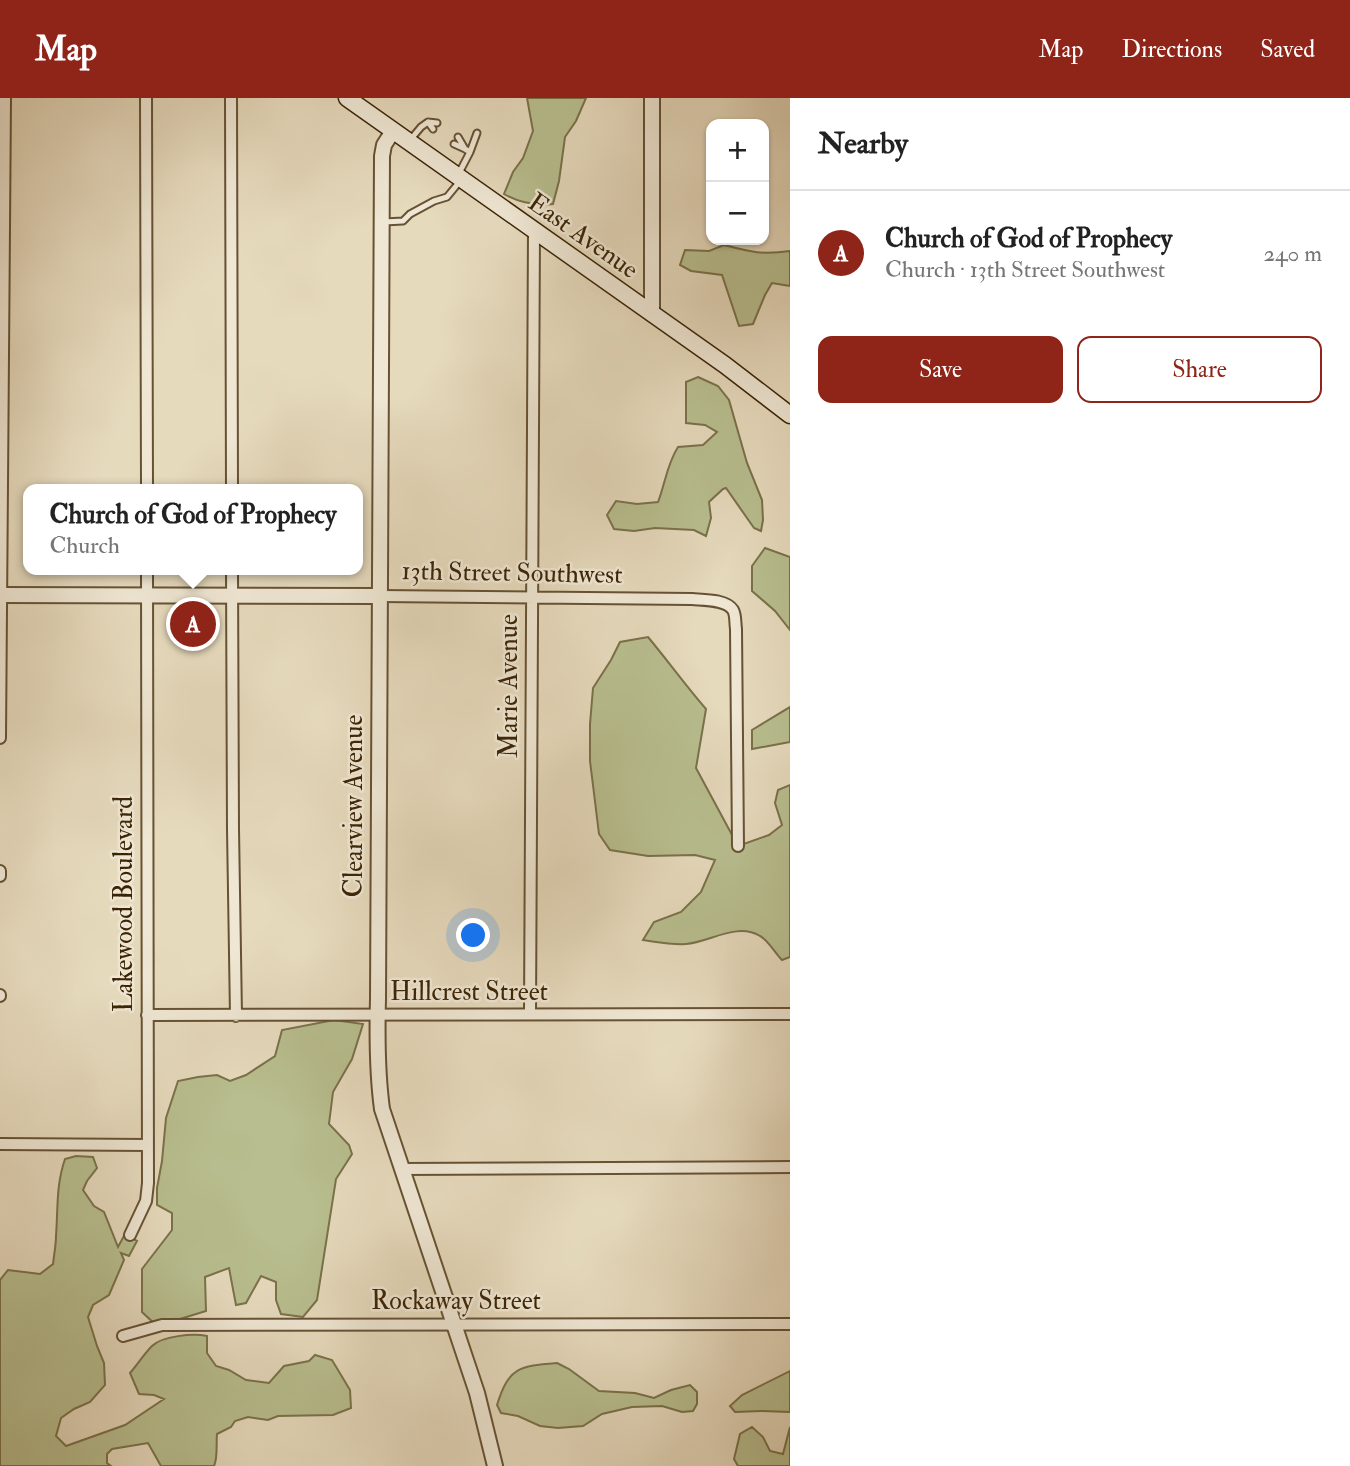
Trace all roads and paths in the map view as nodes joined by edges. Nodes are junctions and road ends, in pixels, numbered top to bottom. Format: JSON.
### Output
{"nodes":[{"id":1,"x":5,"y":98,"type":"edge"},
{"id":2,"x":146,"y":98,"type":"edge"},
{"id":3,"x":231,"y":98,"type":"edge"},
{"id":4,"x":652,"y":98,"type":"edge"},
{"id":5,"x":355,"y":100,"type":"edge"},
{"id":6,"x":435,"y":126,"type":"dead end"},
{"id":7,"x":393,"y":131,"type":"junction"},
{"id":8,"x":477,"y":133,"type":"dead end"},
{"id":9,"x":458,"y":137,"type":"dead end"},
{"id":10,"x":408,"y":142,"type":"junction"},
{"id":11,"x":454,"y":144,"type":"dead end"},
{"id":12,"x":467,"y":150,"type":"junction"},
{"id":13,"x":460,"y":178,"type":"junction"},
{"id":14,"x":381,"y":222,"type":"junction"},
{"id":15,"x":534,"y":231,"type":"junction"},
{"id":16,"x":652,"y":314,"type":"junction"},
{"id":17,"x":790,"y":415,"type":"edge"},
{"id":18,"x":147,"y":484,"type":"edge"},
{"id":19,"x":232,"y":484,"type":"edge"},
{"id":20,"x":147,"y":575,"type":"edge"},
{"id":21,"x":232,"y":575,"type":"edge"},
{"id":22,"x":1,"y":595,"type":"edge"},
{"id":23,"x":147,"y":596,"type":"junction"},
{"id":24,"x":232,"y":596,"type":"junction"},
{"id":25,"x":379,"y":596,"type":"junction"},
{"id":26,"x":531,"y":597,"type":"junction"},
{"id":27,"x":0,"y":738,"type":"edge"},
{"id":28,"x":738,"y":846,"type":"dead end"},
{"id":29,"x":0,"y":871,"type":"edge"},
{"id":30,"x":0,"y":876,"type":"edge"},
{"id":31,"x":530,"y":1014,"type":"junction"},
{"id":32,"x":790,"y":1014,"type":"edge"},
{"id":33,"x":147,"y":1015,"type":"junction"},
{"id":34,"x":378,"y":1015,"type":"junction"},
{"id":35,"x":236,"y":1016,"type":"junction"},
{"id":36,"x":0,"y":1144,"type":"edge"},
{"id":37,"x":148,"y":1145,"type":"junction"},
{"id":38,"x":790,"y":1167,"type":"edge"},
{"id":39,"x":401,"y":1169,"type":"junction"},
{"id":40,"x":130,"y":1234,"type":"dead end"},
{"id":41,"x":454,"y":1324,"type":"junction"},
{"id":42,"x":790,"y":1324,"type":"edge"},
{"id":43,"x":123,"y":1336,"type":"dead end"},
{"id":44,"x":495,"y":1466,"type":"edge"}],
"edges":[{"from":1,"to":22,"type":"street"},
{"from":2,"to":18,"type":"street"},
{"from":3,"to":19,"type":"street"},
{"from":4,"to":16,"type":"street"},
{"from":5,"to":7,"type":"main road","name":"East Avenue"},
{"from":6,"to":10,"type":"lane"},
{"from":7,"to":10,"type":"main road","name":"East Avenue"},
{"from":7,"to":14,"type":"street","name":"Clearview Avenue"},
{"from":8,"to":12,"type":"lane"},
{"from":9,"to":12,"type":"lane"},
{"from":10,"to":13,"type":"main road","name":"East Avenue"},
{"from":11,"to":12,"type":"lane"},
{"from":12,"to":13,"type":"lane"},
{"from":13,"to":14,"type":"lane"},
{"from":13,"to":15,"type":"main road","name":"East Avenue"},
{"from":14,"to":25,"type":"street","name":"Clearview Avenue"},
{"from":15,"to":16,"type":"main road","name":"East Avenue"},
{"from":15,"to":26,"type":"street","name":"Marie Avenue"},
{"from":16,"to":17,"type":"main road","name":"East Avenue"},
{"from":20,"to":23,"type":"street","name":"Lakewood Boulevard"},
{"from":21,"to":24,"type":"street"},
{"from":22,"to":23,"type":"street","name":"13th Street Southwest"},
{"from":22,"to":27,"type":"street"},
{"from":23,"to":24,"type":"street","name":"13th Street Southwest"},
{"from":23,"to":33,"type":"street","name":"Lakewood Boulevard"},
{"from":24,"to":25,"type":"street","name":"13th Street Southwest"},
{"from":24,"to":35,"type":"street"},
{"from":25,"to":26,"type":"street","name":"13th Street Southwest"},
{"from":25,"to":34,"type":"street","name":"Clearview Avenue"},
{"from":26,"to":28,"type":"street","name":"13th Street Southwest"},
{"from":26,"to":31,"type":"street","name":"Marie Avenue"},
{"from":29,"to":30,"type":"street"},
{"from":31,"to":32,"type":"street","name":"Hillcrest Street"},
{"from":31,"to":34,"type":"street","name":"Hillcrest Street"},
{"from":33,"to":35,"type":"street","name":"Hillcrest Street"},
{"from":33,"to":37,"type":"street","name":"Lakewood Boulevard"},
{"from":34,"to":35,"type":"street","name":"Hillcrest Street"},
{"from":34,"to":39,"type":"street","name":"Clearview Avenue"},
{"from":36,"to":37,"type":"street"},
{"from":37,"to":40,"type":"street","name":"Lakewood Boulevard"},
{"from":38,"to":39,"type":"street"},
{"from":39,"to":41,"type":"street","name":"Clearview Avenue"},
{"from":41,"to":42,"type":"street","name":"Rockaway Street"},
{"from":41,"to":43,"type":"street","name":"Rockaway Street"},
{"from":41,"to":44,"type":"street","name":"Clearview Avenue"}]}
